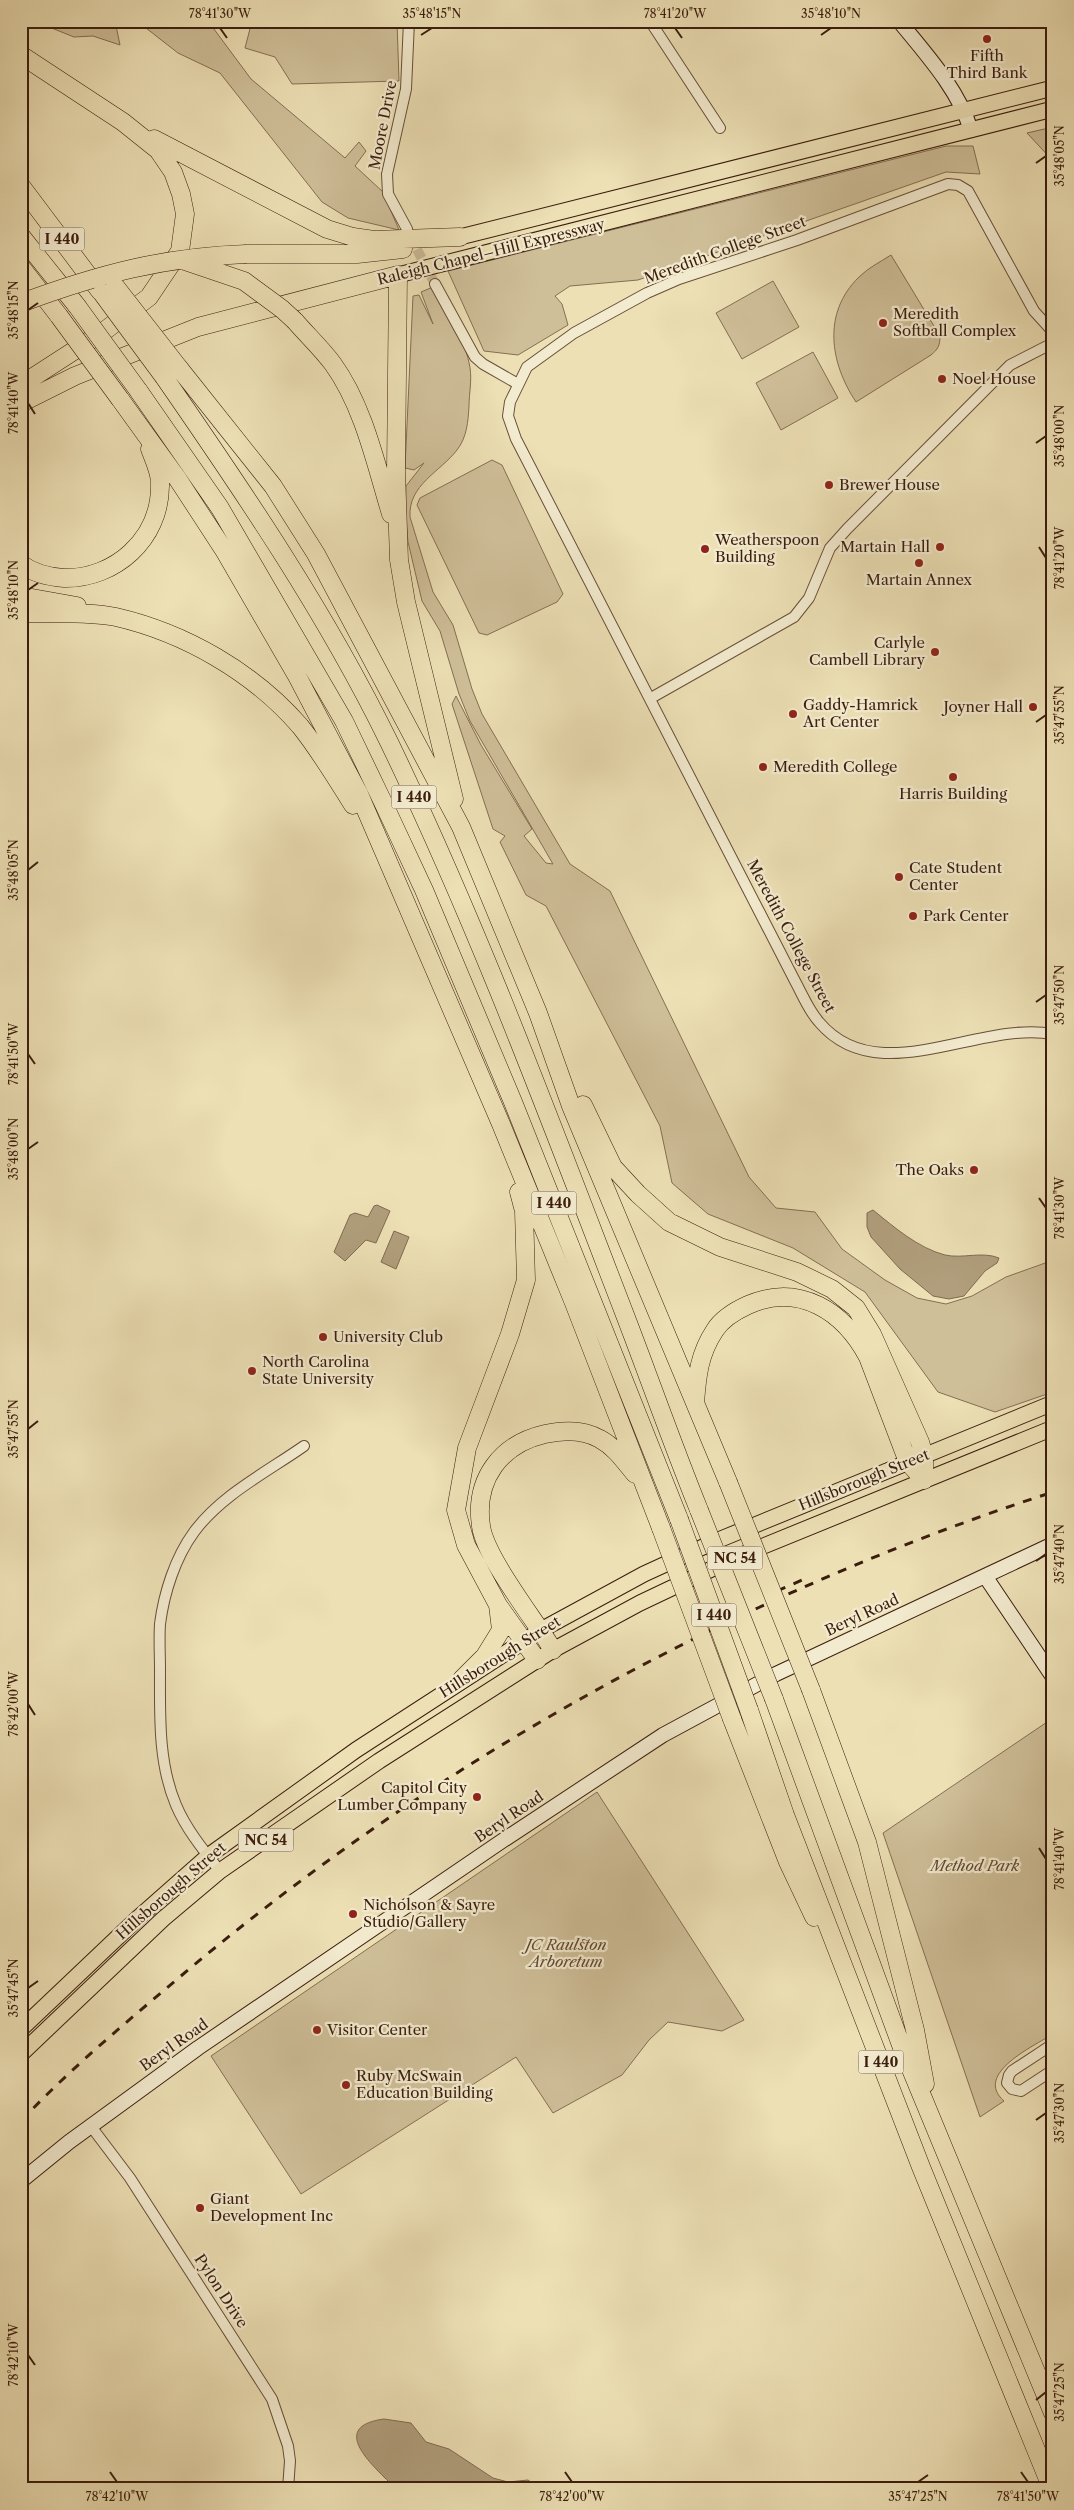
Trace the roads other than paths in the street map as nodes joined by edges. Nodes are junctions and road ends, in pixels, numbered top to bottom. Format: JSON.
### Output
{"nodes":[{"id":1,"x":409,"y":21,"type":"edge"},
{"id":2,"x":650,"y":21,"type":"edge"},
{"id":3,"x":899,"y":21,"type":"edge"},
{"id":4,"x":21,"y":55,"type":"edge"},
{"id":5,"x":1053,"y":88,"type":"edge"},
{"id":6,"x":1053,"y":109,"type":"edge"},
{"id":7,"x":964,"y":111,"type":"junction"},
{"id":8,"x":123,"y":122,"type":"junction"},
{"id":9,"x":720,"y":128,"type":"dead end"},
{"id":10,"x":971,"y":130,"type":"junction"},
{"id":11,"x":21,"y":186,"type":"edge"},
{"id":12,"x":407,"y":229,"type":"tunnel mouth"},
{"id":13,"x":21,"y":236,"type":"edge"},
{"id":14,"x":460,"y":237,"type":"junction"},
{"id":15,"x":180,"y":259,"type":"junction"},
{"id":16,"x":21,"y":267,"type":"edge"},
{"id":17,"x":398,"y":275,"type":"junction"},
{"id":18,"x":435,"y":284,"type":"tunnel mouth"},
{"id":19,"x":21,"y":304,"type":"edge"},
{"id":20,"x":1053,"y":332,"type":"edge"},
{"id":21,"x":1053,"y":343,"type":"edge"},
{"id":22,"x":171,"y":372,"type":"junction"},
{"id":23,"x":75,"y":376,"type":"junction"},
{"id":24,"x":518,"y":384,"type":"junction"},
{"id":25,"x":21,"y":385,"type":"edge"},
{"id":26,"x":21,"y":403,"type":"edge"},
{"id":27,"x":21,"y":414,"type":"edge"},
{"id":28,"x":131,"y":414,"type":"junction"},
{"id":29,"x":397,"y":534,"type":"junction"},
{"id":30,"x":21,"y":564,"type":"edge"},
{"id":31,"x":21,"y":596,"type":"edge"},
{"id":32,"x":21,"y":613,"type":"edge"},
{"id":33,"x":115,"y":617,"type":"junction"},
{"id":34,"x":651,"y":698,"type":"junction"},
{"id":35,"x":461,"y":827,"type":"junction"},
{"id":36,"x":384,"y":854,"type":"junction"},
{"id":37,"x":538,"y":1013,"type":"junction"},
{"id":38,"x":1053,"y":1034,"type":"edge"},
{"id":39,"x":501,"y":1124,"type":"junction"},
{"id":40,"x":1053,"y":1403,"type":"edge"},
{"id":41,"x":695,"y":1406,"type":"junction"},
{"id":42,"x":1053,"y":1428,"type":"edge"},
{"id":43,"x":304,"y":1446,"type":"dead end"},
{"id":44,"x":916,"y":1459,"type":"junction"},
{"id":45,"x":924,"y":1480,"type":"junction"},
{"id":46,"x":645,"y":1486,"type":"junction"},
{"id":47,"x":1053,"y":1544,"type":"edge"},
{"id":48,"x":985,"y":1576,"type":"junction"},
{"id":49,"x":498,"y":1605,"type":"junction"},
{"id":50,"x":541,"y":1630,"type":"junction"},
{"id":51,"x":525,"y":1641,"type":"junction"},
{"id":52,"x":553,"y":1650,"type":"junction"},
{"id":53,"x":537,"y":1660,"type":"junction"},
{"id":54,"x":1053,"y":1677,"type":"edge"},
{"id":55,"x":462,"y":1680,"type":"junction"},
{"id":56,"x":208,"y":1856,"type":"junction"},
{"id":57,"x":220,"y":1871,"type":"junction"},
{"id":58,"x":861,"y":2010,"type":"junction"},
{"id":59,"x":21,"y":2030,"type":"edge"},
{"id":60,"x":1053,"y":2044,"type":"edge"},
{"id":61,"x":21,"y":2054,"type":"edge"},
{"id":62,"x":1053,"y":2070,"type":"edge"},
{"id":63,"x":931,"y":2120,"type":"junction"},
{"id":64,"x":90,"y":2126,"type":"junction"},
{"id":65,"x":21,"y":2181,"type":"edge"},
{"id":66,"x":1053,"y":2412,"type":"edge"},
{"id":67,"x":288,"y":2489,"type":"edge"},
{"id":68,"x":1052,"y":2489,"type":"edge"}],
"edges":[{"from":1,"to":12,"type":"street","name":"Moore Drive"},
{"from":2,"to":9,"type":"street"},
{"from":3,"to":7,"type":"street"},
{"from":4,"to":8,"type":"highway"},
{"from":5,"to":7,"type":"main road","name":"Raleigh Chapel–Hill Expressway"},
{"from":6,"to":10,"type":"main road","name":"Raleigh Chapel–Hill Expressway"},
{"from":7,"to":10,"type":"street"},
{"from":7,"to":14,"type":"main road","name":"Raleigh Chapel–Hill Expressway"},
{"from":8,"to":14,"type":"highway"},
{"from":8,"to":25,"type":"highway"},
{"from":10,"to":17,"type":"main road","name":"Raleigh Chapel–Hill Expressway"},
{"from":11,"to":22,"type":"highway","number":"I 440","bridge":true},
{"from":13,"to":58,"type":"highway","number":"I 440","bridge":true},
{"from":14,"to":15,"type":"highway","name":"Raleigh Chapel–Hill Expressway","bridge":true},
{"from":15,"to":19,"type":"highway","name":"Raleigh Chapel–Hill Expressway","bridge":true},
{"from":15,"to":29,"type":"highway","bridge":true},
{"from":16,"to":28,"type":"highway","bridge":true},
{"from":17,"to":23,"type":"highway","name":"Raleigh Chapel–Hill Expressway"},
{"from":17,"to":29,"type":"highway"},
{"from":18,"to":24,"type":"street"},
{"from":20,"to":24,"type":"street","name":"Meredith College Street"},
{"from":21,"to":34,"type":"street"},
{"from":22,"to":35,"type":"highway"},
{"from":22,"to":63,"type":"highway","number":"I 440","bridge":true},
{"from":23,"to":26,"type":"highway","name":"Raleigh Chapel–Hill Expressway"},
{"from":23,"to":27,"type":"highway"},
{"from":24,"to":34,"type":"street","name":"Meredith College Street"},
{"from":28,"to":30,"type":"highway"},
{"from":28,"to":36,"type":"highway"},
{"from":29,"to":35,"type":"highway"},
{"from":31,"to":33,"type":"highway"},
{"from":32,"to":33,"type":"highway"},
{"from":33,"to":36,"type":"highway"},
{"from":34,"to":38,"type":"street","name":"Meredith College Street"},
{"from":35,"to":37,"type":"highway"},
{"from":36,"to":39,"type":"highway"},
{"from":37,"to":41,"type":"highway"},
{"from":37,"to":44,"type":"highway"},
{"from":39,"to":46,"type":"highway"},
{"from":39,"to":49,"type":"highway"},
{"from":40,"to":44,"type":"main road","name":"Hillsborough Street"},
{"from":41,"to":44,"type":"highway"},
{"from":41,"to":63,"type":"highway","bridge":true},
{"from":42,"to":45,"type":"main road","name":"Hillsborough Street"},
{"from":43,"to":56,"type":"street"},
{"from":44,"to":45,"type":"highway"},
{"from":44,"to":50,"type":"main road","name":"Hillsborough Street","number":"NC 54"},
{"from":45,"to":52,"type":"main road","name":"Hillsborough Street","number":"NC 54"},
{"from":46,"to":50,"type":"highway"},
{"from":46,"to":58,"type":"highway","bridge":true},
{"from":47,"to":48,"type":"street","name":"Beryl Road"},
{"from":48,"to":54,"type":"street"},
{"from":48,"to":64,"type":"street","name":"Beryl Road"},
{"from":49,"to":51,"type":"highway"},
{"from":49,"to":55,"type":"highway"},
{"from":50,"to":51,"type":"main road","name":"Hillsborough Street","number":"NC 54"},
{"from":50,"to":52,"type":"highway"},
{"from":51,"to":53,"type":"highway"},
{"from":51,"to":55,"type":"main road","name":"Hillsborough Street","number":"NC 54"},
{"from":52,"to":53,"type":"main road","name":"Hillsborough Street","number":"NC 54"},
{"from":53,"to":57,"type":"main road","name":"Hillsborough Street","number":"NC 54"},
{"from":55,"to":56,"type":"main road","name":"Hillsborough Street","number":"NC 54"},
{"from":56,"to":57,"type":"street"},
{"from":56,"to":59,"type":"main road","name":"Hillsborough Street","number":"NC 54"},
{"from":57,"to":61,"type":"main road","name":"Hillsborough Street","number":"NC 54"},
{"from":58,"to":68,"type":"highway","number":"I 440"},
{"from":60,"to":62,"type":"street"},
{"from":63,"to":66,"type":"highway","number":"I 440"},
{"from":64,"to":65,"type":"street","name":"Beryl Road"},
{"from":64,"to":67,"type":"street","name":"Pylon Drive"}]}
